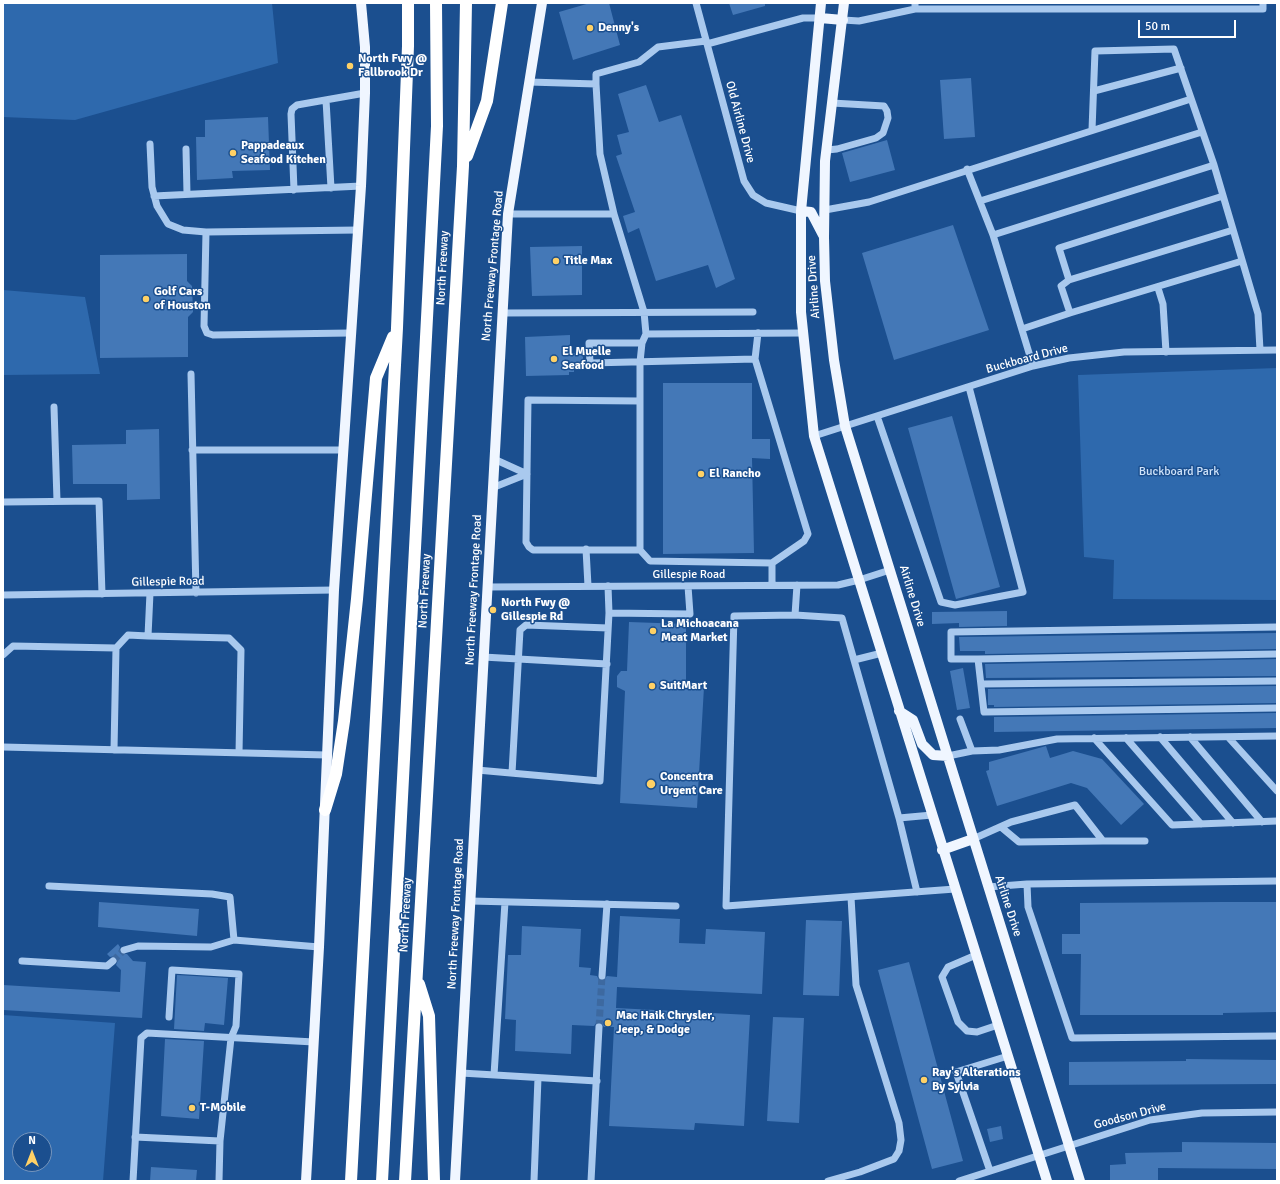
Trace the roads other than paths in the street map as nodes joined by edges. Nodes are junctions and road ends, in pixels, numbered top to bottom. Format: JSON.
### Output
{"nodes":[{"id":1,"x":361,"y":3,"type":"edge"},
{"id":2,"x":408,"y":3,"type":"edge"},
{"id":3,"x":436,"y":3,"type":"edge"},
{"id":4,"x":466,"y":3,"type":"edge"},
{"id":5,"x":502,"y":3,"type":"edge"},
{"id":6,"x":542,"y":3,"type":"edge"},
{"id":7,"x":696,"y":3,"type":"edge"},
{"id":8,"x":821,"y":3,"type":"edge"},
{"id":9,"x":844,"y":3,"type":"edge"},
{"id":10,"x":1263,"y":3,"type":"edge"},
{"id":11,"x":915,"y":6,"type":"edge"},
{"id":12,"x":820,"y":18,"type":"junction"},
{"id":13,"x":843,"y":20,"type":"junction"},
{"id":14,"x":706,"y":43,"type":"junction"},
{"id":15,"x":1181,"y":68,"type":"junction"},
{"id":16,"x":530,"y":82,"type":"junction"},
{"id":17,"x":596,"y":84,"type":"junction"},
{"id":18,"x":1094,"y":91,"type":"junction"},
{"id":19,"x":365,"y":93,"type":"junction"},
{"id":20,"x":1191,"y":99,"type":"junction"},
{"id":21,"x":326,"y":100,"type":"junction"},
{"id":22,"x":832,"y":103,"type":"junction"},
{"id":23,"x":1092,"y":130,"type":"junction"},
{"id":24,"x":1202,"y":132,"type":"junction"},
{"id":25,"x":150,"y":144,"type":"dead end"},
{"id":26,"x":186,"y":149,"type":"dead end"},
{"id":27,"x":826,"y":150,"type":"junction"},
{"id":28,"x":1214,"y":165,"type":"junction"},
{"id":29,"x":463,"y":166,"type":"junction"},
{"id":30,"x":967,"y":169,"type":"junction"},
{"id":31,"x":361,"y":186,"type":"junction"},
{"id":32,"x":331,"y":188,"type":"junction"},
{"id":33,"x":294,"y":190,"type":"junction"},
{"id":34,"x":187,"y":194,"type":"junction"},
{"id":35,"x":154,"y":196,"type":"junction"},
{"id":36,"x":1223,"y":196,"type":"junction"},
{"id":37,"x":980,"y":201,"type":"junction"},
{"id":38,"x":825,"y":210,"type":"junction"},
{"id":39,"x":802,"y":211,"type":"junction"},
{"id":40,"x":508,"y":214,"type":"junction"},
{"id":41,"x":614,"y":214,"type":"junction"},
{"id":42,"x":358,"y":230,"type":"junction"},
{"id":43,"x":1233,"y":230,"type":"junction"},
{"id":44,"x":206,"y":232,"type":"junction"},
{"id":45,"x":993,"y":235,"type":"junction"},
{"id":46,"x":824,"y":237,"type":"junction"},
{"id":47,"x":1242,"y":261,"type":"junction"},
{"id":48,"x":1069,"y":280,"type":"junction"},
{"id":49,"x":1158,"y":288,"type":"junction"},
{"id":50,"x":502,"y":312,"type":"junction"},
{"id":51,"x":644,"y":312,"type":"junction"},
{"id":52,"x":753,"y":312,"type":"dead end"},
{"id":53,"x":1070,"y":313,"type":"junction"},
{"id":54,"x":396,"y":328,"type":"junction"},
{"id":55,"x":1022,"y":329,"type":"junction"},
{"id":56,"x":350,"y":333,"type":"junction"},
{"id":57,"x":758,"y":333,"type":"junction"},
{"id":58,"x":803,"y":333,"type":"junction"},
{"id":59,"x":646,"y":334,"type":"junction"},
{"id":60,"x":642,"y":343,"type":"junction"},
{"id":61,"x":1260,"y":350,"type":"junction"},
{"id":62,"x":1277,"y":350,"type":"edge"},
{"id":63,"x":1166,"y":352,"type":"junction"},
{"id":64,"x":755,"y":359,"type":"junction"},
{"id":65,"x":640,"y":362,"type":"junction"},
{"id":66,"x":1033,"y":366,"type":"junction"},
{"id":67,"x":191,"y":374,"type":"dead end"},
{"id":68,"x":969,"y":387,"type":"junction"},
{"id":69,"x":640,"y":401,"type":"junction"},
{"id":70,"x":54,"y":407,"type":"dead end"},
{"id":71,"x":877,"y":416,"type":"junction"},
{"id":72,"x":845,"y":426,"type":"junction"},
{"id":73,"x":814,"y":436,"type":"junction"},
{"id":74,"x":192,"y":450,"type":"junction"},
{"id":75,"x":342,"y":450,"type":"junction"},
{"id":76,"x":494,"y":459,"type":"junction"},
{"id":77,"x":527,"y":474,"type":"junction"},
{"id":78,"x":492,"y":488,"type":"junction"},
{"id":79,"x":57,"y":501,"type":"junction"},
{"id":80,"x":3,"y":502,"type":"edge"},
{"id":81,"x":586,"y":549,"type":"junction"},
{"id":82,"x":640,"y":550,"type":"junction"},
{"id":83,"x":772,"y":563,"type":"junction"},
{"id":84,"x":890,"y":570,"type":"junction"},
{"id":85,"x":859,"y":580,"type":"junction"},
{"id":86,"x":772,"y":585,"type":"junction"},
{"id":87,"x":797,"y":585,"type":"junction"},
{"id":88,"x":588,"y":586,"type":"junction"},
{"id":89,"x":608,"y":586,"type":"junction"},
{"id":90,"x":688,"y":586,"type":"junction"},
{"id":91,"x":487,"y":587,"type":"junction"},
{"id":92,"x":334,"y":590,"type":"junction"},
{"id":93,"x":196,"y":592,"type":"junction"},
{"id":94,"x":150,"y":593,"type":"junction"},
{"id":95,"x":102,"y":594,"type":"junction"},
{"id":96,"x":3,"y":595,"type":"edge"},
{"id":97,"x":609,"y":613,"type":"junction"},
{"id":98,"x":795,"y":616,"type":"junction"},
{"id":99,"x":1277,"y":627,"type":"edge"},
{"id":100,"x":608,"y":628,"type":"junction"},
{"id":101,"x":148,"y":636,"type":"junction"},
{"id":102,"x":116,"y":648,"type":"junction"},
{"id":103,"x":882,"y":653,"type":"junction"},
{"id":104,"x":1277,"y":654,"type":"edge"},
{"id":105,"x":3,"y":655,"type":"edge"},
{"id":106,"x":483,"y":657,"type":"junction"},
{"id":107,"x":518,"y":658,"type":"junction"},
{"id":108,"x":978,"y":659,"type":"junction"},
{"id":109,"x":854,"y":660,"type":"junction"},
{"id":110,"x":606,"y":664,"type":"junction"},
{"id":111,"x":1277,"y":681,"type":"edge"},
{"id":112,"x":981,"y":684,"type":"junction"},
{"id":113,"x":1277,"y":708,"type":"edge"},
{"id":114,"x":899,"y":711,"type":"junction"},
{"id":115,"x":960,"y":719,"type":"dead end"},
{"id":116,"x":1277,"y":736,"type":"edge"},
{"id":117,"x":1160,"y":737,"type":"junction"},
{"id":118,"x":1190,"y":737,"type":"junction"},
{"id":119,"x":1228,"y":737,"type":"junction"},
{"id":120,"x":1094,"y":738,"type":"junction"},
{"id":121,"x":1126,"y":738,"type":"junction"},
{"id":122,"x":3,"y":747,"type":"edge"},
{"id":123,"x":114,"y":750,"type":"junction"},
{"id":124,"x":972,"y":752,"type":"junction"},
{"id":125,"x":240,"y":753,"type":"junction"},
{"id":126,"x":327,"y":755,"type":"junction"},
{"id":127,"x":948,"y":756,"type":"junction"},
{"id":128,"x":477,"y":770,"type":"junction"},
{"id":129,"x":512,"y":773,"type":"junction"},
{"id":130,"x":1277,"y":792,"type":"edge"},
{"id":131,"x":325,"y":810,"type":"junction"},
{"id":132,"x":932,"y":815,"type":"junction"},
{"id":133,"x":899,"y":818,"type":"junction"},
{"id":134,"x":1277,"y":821,"type":"edge"},
{"id":135,"x":1262,"y":822,"type":"junction"},
{"id":136,"x":1233,"y":823,"type":"junction"},
{"id":137,"x":1201,"y":824,"type":"junction"},
{"id":138,"x":1000,"y":826,"type":"junction"},
{"id":139,"x":973,"y":839,"type":"junction"},
{"id":140,"x":1103,"y":841,"type":"junction"},
{"id":141,"x":1145,"y":841,"type":"dead end"},
{"id":142,"x":942,"y":850,"type":"junction"},
{"id":143,"x":1277,"y":881,"type":"edge"},
{"id":144,"x":1027,"y":884,"type":"junction"},
{"id":145,"x":49,"y":886,"type":"dead end"},
{"id":146,"x":988,"y":887,"type":"junction"},
{"id":147,"x":955,"y":889,"type":"junction"},
{"id":148,"x":917,"y":892,"type":"junction"},
{"id":149,"x":851,"y":897,"type":"junction"},
{"id":150,"x":470,"y":901,"type":"junction"},
{"id":151,"x":505,"y":902,"type":"junction"},
{"id":152,"x":607,"y":904,"type":"junction"},
{"id":153,"x":676,"y":906,"type":"dead end"},
{"id":154,"x":234,"y":940,"type":"junction"},
{"id":155,"x":319,"y":946,"type":"junction"},
{"id":156,"x":124,"y":950,"type":"tunnel mouth"},
{"id":157,"x":976,"y":955,"type":"junction"},
{"id":158,"x":22,"y":961,"type":"dead end"},
{"id":159,"x":113,"y":961,"type":"tunnel mouth"},
{"id":160,"x":416,"y":976,"type":"junction"},
{"id":161,"x":602,"y":976,"type":"tunnel mouth"},
{"id":162,"x":169,"y":1017,"type":"dead end"},
{"id":163,"x":998,"y":1025,"type":"junction"},
{"id":164,"x":599,"y":1026,"type":"tunnel mouth"},
{"id":165,"x":1277,"y":1036,"type":"edge"},
{"id":166,"x":231,"y":1038,"type":"junction"},
{"id":167,"x":314,"y":1042,"type":"junction"},
{"id":168,"x":1008,"y":1056,"type":"junction"},
{"id":169,"x":461,"y":1073,"type":"junction"},
{"id":170,"x":494,"y":1075,"type":"junction"},
{"id":171,"x":538,"y":1078,"type":"junction"},
{"id":172,"x":597,"y":1081,"type":"junction"},
{"id":173,"x":1277,"y":1112,"type":"edge"},
{"id":174,"x":135,"y":1137,"type":"junction"},
{"id":175,"x":220,"y":1141,"type":"junction"},
{"id":176,"x":1068,"y":1146,"type":"junction"},
{"id":177,"x":1040,"y":1155,"type":"junction"},
{"id":178,"x":990,"y":1171,"type":"junction"},
{"id":179,"x":133,"y":1181,"type":"edge"},
{"id":180,"x":219,"y":1181,"type":"edge"},
{"id":181,"x":306,"y":1181,"type":"edge"},
{"id":182,"x":351,"y":1181,"type":"edge"},
{"id":183,"x":382,"y":1181,"type":"edge"},
{"id":184,"x":405,"y":1181,"type":"edge"},
{"id":185,"x":434,"y":1181,"type":"edge"},
{"id":186,"x":455,"y":1181,"type":"edge"},
{"id":187,"x":534,"y":1181,"type":"edge"},
{"id":188,"x":591,"y":1181,"type":"edge"},
{"id":189,"x":828,"y":1181,"type":"edge"},
{"id":190,"x":959,"y":1181,"type":"edge"},
{"id":191,"x":1047,"y":1181,"type":"edge"},
{"id":192,"x":1080,"y":1181,"type":"edge"}],
"edges":[{"from":1,"to":19,"type":"main road"},
{"from":2,"to":54,"type":"highway"},
{"from":3,"to":183,"type":"highway","name":"North Freeway"},
{"from":4,"to":29,"type":"highway","name":"North Freeway"},
{"from":5,"to":29,"type":"highway"},
{"from":6,"to":16,"type":"main road","name":"North Freeway Frontage Road"},
{"from":7,"to":14,"type":"street","name":"Old Airline Drive"},
{"from":8,"to":12,"type":"main road","name":"Airline Drive"},
{"from":9,"to":13,"type":"main road","name":"Airline Drive"},
{"from":10,"to":11,"type":"street"},
{"from":11,"to":13,"type":"street"},
{"from":12,"to":13,"type":"main road"},
{"from":12,"to":14,"type":"street"},
{"from":12,"to":39,"type":"main road","name":"Airline Drive"},
{"from":13,"to":22,"type":"main road","name":"Airline Drive"},
{"from":14,"to":17,"type":"street"},
{"from":14,"to":39,"type":"street","name":"Old Airline Drive"},
{"from":15,"to":18,"type":"street"},
{"from":15,"to":18,"type":"street"},
{"from":15,"to":20,"type":"street"},
{"from":16,"to":17,"type":"street"},
{"from":16,"to":40,"type":"main road","name":"North Freeway Frontage Road"},
{"from":17,"to":41,"type":"street"},
{"from":18,"to":23,"type":"street"},
{"from":19,"to":21,"type":"street"},
{"from":19,"to":31,"type":"main road"},
{"from":20,"to":23,"type":"street"},
{"from":20,"to":24,"type":"street"},
{"from":21,"to":32,"type":"street"},
{"from":21,"to":33,"type":"street"},
{"from":22,"to":27,"type":"main road","name":"Airline Drive"},
{"from":22,"to":27,"type":"street"},
{"from":23,"to":30,"type":"street"},
{"from":24,"to":28,"type":"street"},
{"from":24,"to":37,"type":"street"},
{"from":25,"to":35,"type":"street"},
{"from":26,"to":34,"type":"street"},
{"from":27,"to":38,"type":"main road","name":"Airline Drive"},
{"from":28,"to":36,"type":"street"},
{"from":28,"to":45,"type":"street"},
{"from":29,"to":160,"type":"highway","name":"North Freeway"},
{"from":30,"to":37,"type":"street"},
{"from":30,"to":38,"type":"street"},
{"from":31,"to":32,"type":"street"},
{"from":31,"to":42,"type":"main road"},
{"from":32,"to":33,"type":"street"},
{"from":33,"to":34,"type":"street"},
{"from":34,"to":35,"type":"street"},
{"from":35,"to":44,"type":"street"},
{"from":36,"to":43,"type":"street"},
{"from":36,"to":48,"type":"street"},
{"from":37,"to":45,"type":"street"},
{"from":38,"to":46,"type":"main road","name":"Airline Drive"},
{"from":39,"to":46,"type":"main road"},
{"from":39,"to":58,"type":"main road","name":"Airline Drive"},
{"from":40,"to":41,"type":"street"},
{"from":40,"to":50,"type":"main road","name":"North Freeway Frontage Road"},
{"from":41,"to":51,"type":"street"},
{"from":42,"to":44,"type":"street"},
{"from":42,"to":56,"type":"main road"},
{"from":43,"to":47,"type":"street"},
{"from":43,"to":48,"type":"street"},
{"from":44,"to":56,"type":"street"},
{"from":45,"to":55,"type":"street"},
{"from":46,"to":72,"type":"main road","name":"Airline Drive"},
{"from":47,"to":49,"type":"street"},
{"from":47,"to":61,"type":"street"},
{"from":48,"to":53,"type":"street"},
{"from":49,"to":53,"type":"street"},
{"from":49,"to":63,"type":"street"},
{"from":50,"to":51,"type":"street"},
{"from":50,"to":76,"type":"main road","name":"North Freeway Frontage Road"},
{"from":51,"to":52,"type":"street"},
{"from":51,"to":59,"type":"street"},
{"from":53,"to":55,"type":"street"},
{"from":54,"to":131,"type":"highway"},
{"from":54,"to":182,"type":"highway"},
{"from":55,"to":66,"type":"street"},
{"from":56,"to":75,"type":"main road"},
{"from":57,"to":58,"type":"street"},
{"from":57,"to":59,"type":"street"},
{"from":57,"to":64,"type":"street"},
{"from":58,"to":73,"type":"main road","name":"Airline Drive"},
{"from":59,"to":60,"type":"street"},
{"from":60,"to":65,"type":"street"},
{"from":60,"to":65,"type":"street"},
{"from":61,"to":62,"type":"street","name":"Buckboard Drive"},
{"from":61,"to":63,"type":"street","name":"Buckboard Drive"},
{"from":63,"to":66,"type":"street","name":"Buckboard Drive"},
{"from":64,"to":65,"type":"street"},
{"from":64,"to":83,"type":"street"},
{"from":65,"to":69,"type":"street"},
{"from":66,"to":68,"type":"street","name":"Buckboard Drive"},
{"from":67,"to":74,"type":"street"},
{"from":68,"to":71,"type":"street","name":"Buckboard Drive"},
{"from":68,"to":71,"type":"street"},
{"from":69,"to":77,"type":"street"},
{"from":69,"to":82,"type":"street"},
{"from":70,"to":79,"type":"street"},
{"from":71,"to":72,"type":"street","name":"Buckboard Drive"},
{"from":72,"to":73,"type":"street","name":"Buckboard Drive"},
{"from":72,"to":84,"type":"main road","name":"Airline Drive"},
{"from":73,"to":85,"type":"main road","name":"Airline Drive"},
{"from":74,"to":75,"type":"street"},
{"from":74,"to":93,"type":"street"},
{"from":75,"to":92,"type":"main road"},
{"from":76,"to":77,"type":"street"},
{"from":76,"to":78,"type":"main road","name":"North Freeway Frontage Road"},
{"from":77,"to":78,"type":"street"},
{"from":77,"to":81,"type":"street"},
{"from":78,"to":91,"type":"main road","name":"North Freeway Frontage Road"},
{"from":79,"to":80,"type":"street"},
{"from":79,"to":95,"type":"street"},
{"from":81,"to":82,"type":"street"},
{"from":81,"to":88,"type":"street"},
{"from":82,"to":83,"type":"street"},
{"from":83,"to":86,"type":"street"},
{"from":84,"to":85,"type":"street","name":"Gillespie Road"},
{"from":84,"to":127,"type":"main road","name":"Airline Drive"},
{"from":85,"to":87,"type":"street","name":"Gillespie Road"},
{"from":85,"to":103,"type":"main road","name":"Airline Drive"},
{"from":86,"to":87,"type":"street","name":"Gillespie Road"},
{"from":86,"to":90,"type":"street","name":"Gillespie Road"},
{"from":87,"to":98,"type":"street"},
{"from":88,"to":89,"type":"street","name":"Gillespie Road"},
{"from":88,"to":91,"type":"street","name":"Gillespie Road"},
{"from":89,"to":90,"type":"street","name":"Gillespie Road"},
{"from":89,"to":97,"type":"street"},
{"from":90,"to":97,"type":"street"},
{"from":91,"to":106,"type":"main road","name":"North Freeway Frontage Road"},
{"from":92,"to":93,"type":"street","name":"Gillespie Road"},
{"from":92,"to":126,"type":"main road"},
{"from":93,"to":94,"type":"street","name":"Gillespie Road"},
{"from":94,"to":95,"type":"street","name":"Gillespie Road"},
{"from":94,"to":101,"type":"street"},
{"from":95,"to":96,"type":"street","name":"Gillespie Road"},
{"from":97,"to":100,"type":"street"},
{"from":98,"to":109,"type":"street"},
{"from":98,"to":149,"type":"street"},
{"from":99,"to":108,"type":"street"},
{"from":100,"to":107,"type":"street"},
{"from":100,"to":110,"type":"street"},
{"from":101,"to":102,"type":"street"},
{"from":101,"to":125,"type":"street"},
{"from":102,"to":105,"type":"street"},
{"from":102,"to":123,"type":"street"},
{"from":103,"to":109,"type":"street"},
{"from":103,"to":114,"type":"main road","name":"Airline Drive"},
{"from":104,"to":108,"type":"street"},
{"from":106,"to":107,"type":"street"},
{"from":106,"to":128,"type":"main road","name":"North Freeway Frontage Road"},
{"from":107,"to":110,"type":"street"},
{"from":107,"to":129,"type":"street"},
{"from":108,"to":112,"type":"street"},
{"from":109,"to":133,"type":"street"},
{"from":110,"to":129,"type":"street"},
{"from":111,"to":112,"type":"street"},
{"from":112,"to":113,"type":"street"},
{"from":114,"to":127,"type":"main road"},
{"from":114,"to":132,"type":"main road","name":"Airline Drive"},
{"from":115,"to":124,"type":"street"},
{"from":116,"to":119,"type":"street"},
{"from":117,"to":118,"type":"street"},
{"from":117,"to":121,"type":"street"},
{"from":117,"to":136,"type":"street"},
{"from":118,"to":119,"type":"street"},
{"from":118,"to":135,"type":"street"},
{"from":119,"to":130,"type":"street"},
{"from":120,"to":121,"type":"street"},
{"from":120,"to":124,"type":"street"},
{"from":120,"to":137,"type":"street"},
{"from":121,"to":137,"type":"street"},
{"from":122,"to":123,"type":"street"},
{"from":123,"to":125,"type":"street"},
{"from":124,"to":127,"type":"street"},
{"from":125,"to":126,"type":"street"},
{"from":126,"to":131,"type":"main road"},
{"from":127,"to":139,"type":"main road","name":"Airline Drive"},
{"from":128,"to":129,"type":"street"},
{"from":128,"to":150,"type":"main road","name":"North Freeway Frontage Road"},
{"from":131,"to":155,"type":"main road"},
{"from":132,"to":133,"type":"street"},
{"from":132,"to":142,"type":"main road","name":"Airline Drive"},
{"from":133,"to":148,"type":"street"},
{"from":134,"to":135,"type":"street"},
{"from":135,"to":136,"type":"street"},
{"from":136,"to":137,"type":"street"},
{"from":138,"to":139,"type":"street"},
{"from":138,"to":140,"type":"street"},
{"from":138,"to":140,"type":"street"},
{"from":139,"to":142,"type":"main road"},
{"from":139,"to":146,"type":"main road","name":"Airline Drive"},
{"from":140,"to":141,"type":"street"},
{"from":142,"to":147,"type":"main road","name":"Airline Drive"},
{"from":143,"to":144,"type":"street"},
{"from":144,"to":146,"type":"street"},
{"from":144,"to":165,"type":"street"},
{"from":145,"to":154,"type":"street"},
{"from":146,"to":176,"type":"main road","name":"Airline Drive"},
{"from":147,"to":148,"type":"street"},
{"from":147,"to":157,"type":"main road","name":"Airline Drive"},
{"from":148,"to":149,"type":"street"},
{"from":149,"to":189,"type":"street"},
{"from":150,"to":151,"type":"street"},
{"from":150,"to":169,"type":"main road","name":"North Freeway Frontage Road"},
{"from":151,"to":152,"type":"street"},
{"from":151,"to":170,"type":"street"},
{"from":152,"to":153,"type":"street"},
{"from":152,"to":161,"type":"street"},
{"from":154,"to":155,"type":"street"},
{"from":154,"to":156,"type":"street"},
{"from":155,"to":167,"type":"main road"},
{"from":157,"to":163,"type":"main road","name":"Airline Drive"},
{"from":157,"to":163,"type":"street"},
{"from":158,"to":159,"type":"street"},
{"from":160,"to":184,"type":"highway","name":"North Freeway"},
{"from":160,"to":185,"type":"highway"},
{"from":162,"to":166,"type":"street"},
{"from":163,"to":168,"type":"main road","name":"Airline Drive"},
{"from":164,"to":172,"type":"street"},
{"from":166,"to":167,"type":"street"},
{"from":166,"to":174,"type":"street"},
{"from":166,"to":175,"type":"street"},
{"from":167,"to":181,"type":"main road"},
{"from":168,"to":177,"type":"main road","name":"Airline Drive"},
{"from":168,"to":178,"type":"street"},
{"from":169,"to":170,"type":"street"},
{"from":169,"to":186,"type":"main road","name":"North Freeway Frontage Road"},
{"from":170,"to":171,"type":"street"},
{"from":171,"to":172,"type":"street"},
{"from":171,"to":187,"type":"street"},
{"from":172,"to":188,"type":"street"},
{"from":173,"to":176,"type":"street","name":"Goodson Drive"},
{"from":174,"to":175,"type":"street"},
{"from":174,"to":179,"type":"street"},
{"from":175,"to":180,"type":"street"},
{"from":176,"to":177,"type":"street","name":"Goodson Drive"},
{"from":176,"to":192,"type":"main road","name":"Airline Drive"},
{"from":177,"to":178,"type":"street","name":"Goodson Drive"},
{"from":177,"to":191,"type":"main road","name":"Airline Drive"},
{"from":178,"to":190,"type":"street","name":"Goodson Drive"}]}
